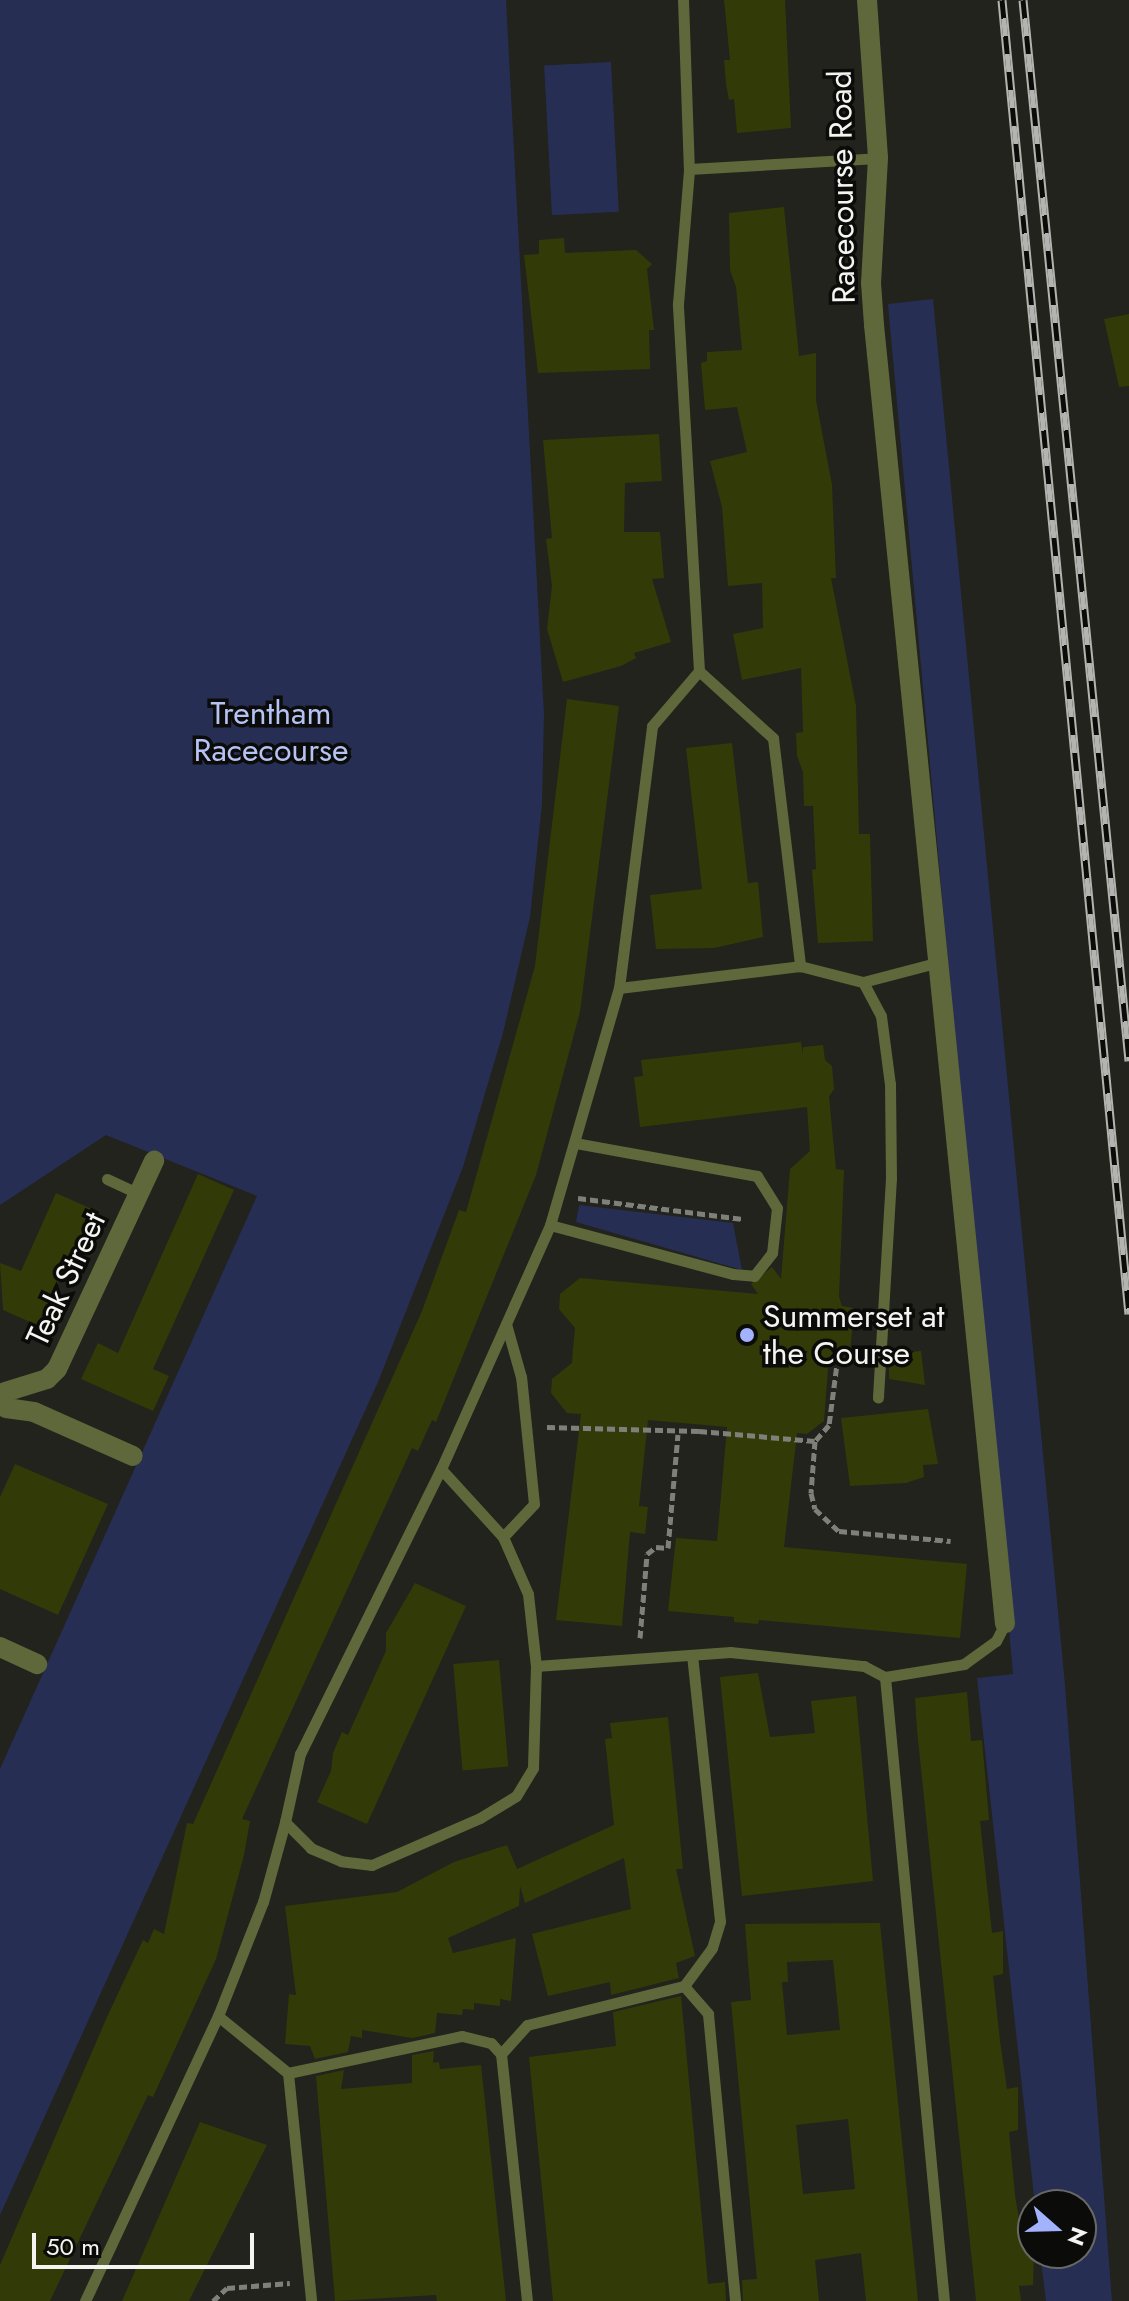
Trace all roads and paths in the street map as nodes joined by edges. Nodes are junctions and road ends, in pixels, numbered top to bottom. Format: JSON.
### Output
{"nodes":[{"id":1,"x":683,"y":0,"type":"edge"},
{"id":2,"x":867,"y":0,"type":"edge"},
{"id":3,"x":878,"y":158,"type":"junction"},
{"id":4,"x":689,"y":169,"type":"junction"},
{"id":5,"x":699,"y":671,"type":"junction"},
{"id":6,"x":939,"y":962,"type":"junction"},
{"id":7,"x":800,"y":966,"type":"junction"},
{"id":8,"x":863,"y":982,"type":"junction"},
{"id":9,"x":619,"y":988,"type":"junction"},
{"id":10,"x":576,"y":1143,"type":"junction"},
{"id":11,"x":154,"y":1161,"type":"dead end"},
{"id":12,"x":107,"y":1179,"type":"dead end"},
{"id":13,"x":139,"y":1194,"type":"junction"},
{"id":14,"x":577,"y":1198,"type":"dead end"},
{"id":15,"x":743,"y":1219,"type":"dead end"},
{"id":16,"x":550,"y":1225,"type":"junction"},
{"id":17,"x":506,"y":1323,"type":"junction"},
{"id":18,"x":838,"y":1356,"type":"dead end"},
{"id":19,"x":878,"y":1398,"type":"dead end"},
{"id":20,"x":3,"y":1402,"type":"edge"},
{"id":21,"x":547,"y":1427,"type":"dead end"},
{"id":22,"x":678,"y":1434,"type":"junction"},
{"id":23,"x":815,"y":1441,"type":"junction"},
{"id":24,"x":133,"y":1456,"type":"dead end"},
{"id":25,"x":441,"y":1469,"type":"junction"},
{"id":26,"x":503,"y":1537,"type":"junction"},
{"id":27,"x":951,"y":1541,"type":"dead end"},
{"id":28,"x":1005,"y":1623,"type":"joint"},
{"id":29,"x":640,"y":1641,"type":"dead end"},
{"id":30,"x":0,"y":1647,"type":"edge"},
{"id":31,"x":692,"y":1655,"type":"junction"},
{"id":32,"x":37,"y":1664,"type":"dead end"},
{"id":33,"x":536,"y":1666,"type":"junction"},
{"id":34,"x":885,"y":1677,"type":"junction"},
{"id":35,"x":285,"y":1822,"type":"junction"},
{"id":36,"x":684,"y":1986,"type":"junction"},
{"id":37,"x":218,"y":2016,"type":"junction"},
{"id":38,"x":501,"y":2054,"type":"junction"},
{"id":39,"x":288,"y":2073,"type":"junction"},
{"id":40,"x":309,"y":2281,"type":"junction"},
{"id":41,"x":85,"y":2301,"type":"edge"},
{"id":42,"x":213,"y":2301,"type":"edge"},
{"id":43,"x":311,"y":2301,"type":"edge"},
{"id":44,"x":527,"y":2301,"type":"edge"},
{"id":45,"x":735,"y":2301,"type":"edge"},
{"id":46,"x":944,"y":2301,"type":"edge"}],
"edges":[{"from":1,"to":4,"type":"lane"},
{"from":2,"to":3,"type":"street","name":"Racecourse Road"},
{"from":3,"to":4,"type":"lane"},
{"from":3,"to":6,"type":"street","name":"Racecourse Road"},
{"from":4,"to":5,"type":"lane"},
{"from":5,"to":7,"type":"lane"},
{"from":5,"to":9,"type":"lane"},
{"from":6,"to":8,"type":"lane"},
{"from":6,"to":28,"type":"street","name":"Racecourse Road"},
{"from":7,"to":8,"type":"lane"},
{"from":7,"to":9,"type":"lane"},
{"from":8,"to":19,"type":"lane"},
{"from":9,"to":10,"type":"lane"},
{"from":10,"to":16,"type":"lane"},
{"from":10,"to":16,"type":"lane"},
{"from":11,"to":13,"type":"street","name":"Teak Street"},
{"from":12,"to":13,"type":"lane"},
{"from":13,"to":20,"type":"street","name":"Teak Street"},
{"from":14,"to":15,"type":"path"},
{"from":16,"to":17,"type":"lane"},
{"from":17,"to":25,"type":"lane"},
{"from":17,"to":26,"type":"lane"},
{"from":18,"to":23,"type":"path"},
{"from":20,"to":24,"type":"street"},
{"from":21,"to":22,"type":"path"},
{"from":22,"to":23,"type":"path"},
{"from":22,"to":29,"type":"path"},
{"from":23,"to":27,"type":"path"},
{"from":25,"to":26,"type":"lane"},
{"from":25,"to":35,"type":"lane"},
{"from":26,"to":33,"type":"lane"},
{"from":28,"to":34,"type":"lane"},
{"from":30,"to":32,"type":"street"},
{"from":31,"to":33,"type":"lane"},
{"from":31,"to":34,"type":"lane"},
{"from":31,"to":36,"type":"lane"},
{"from":33,"to":35,"type":"lane"},
{"from":34,"to":46,"type":"lane"},
{"from":35,"to":37,"type":"lane"},
{"from":36,"to":38,"type":"lane"},
{"from":36,"to":45,"type":"lane"},
{"from":37,"to":39,"type":"lane"},
{"from":37,"to":41,"type":"lane"},
{"from":38,"to":39,"type":"lane"},
{"from":38,"to":44,"type":"lane"},
{"from":39,"to":40,"type":"lane"},
{"from":40,"to":42,"type":"path"},
{"from":40,"to":43,"type":"lane"}]}
